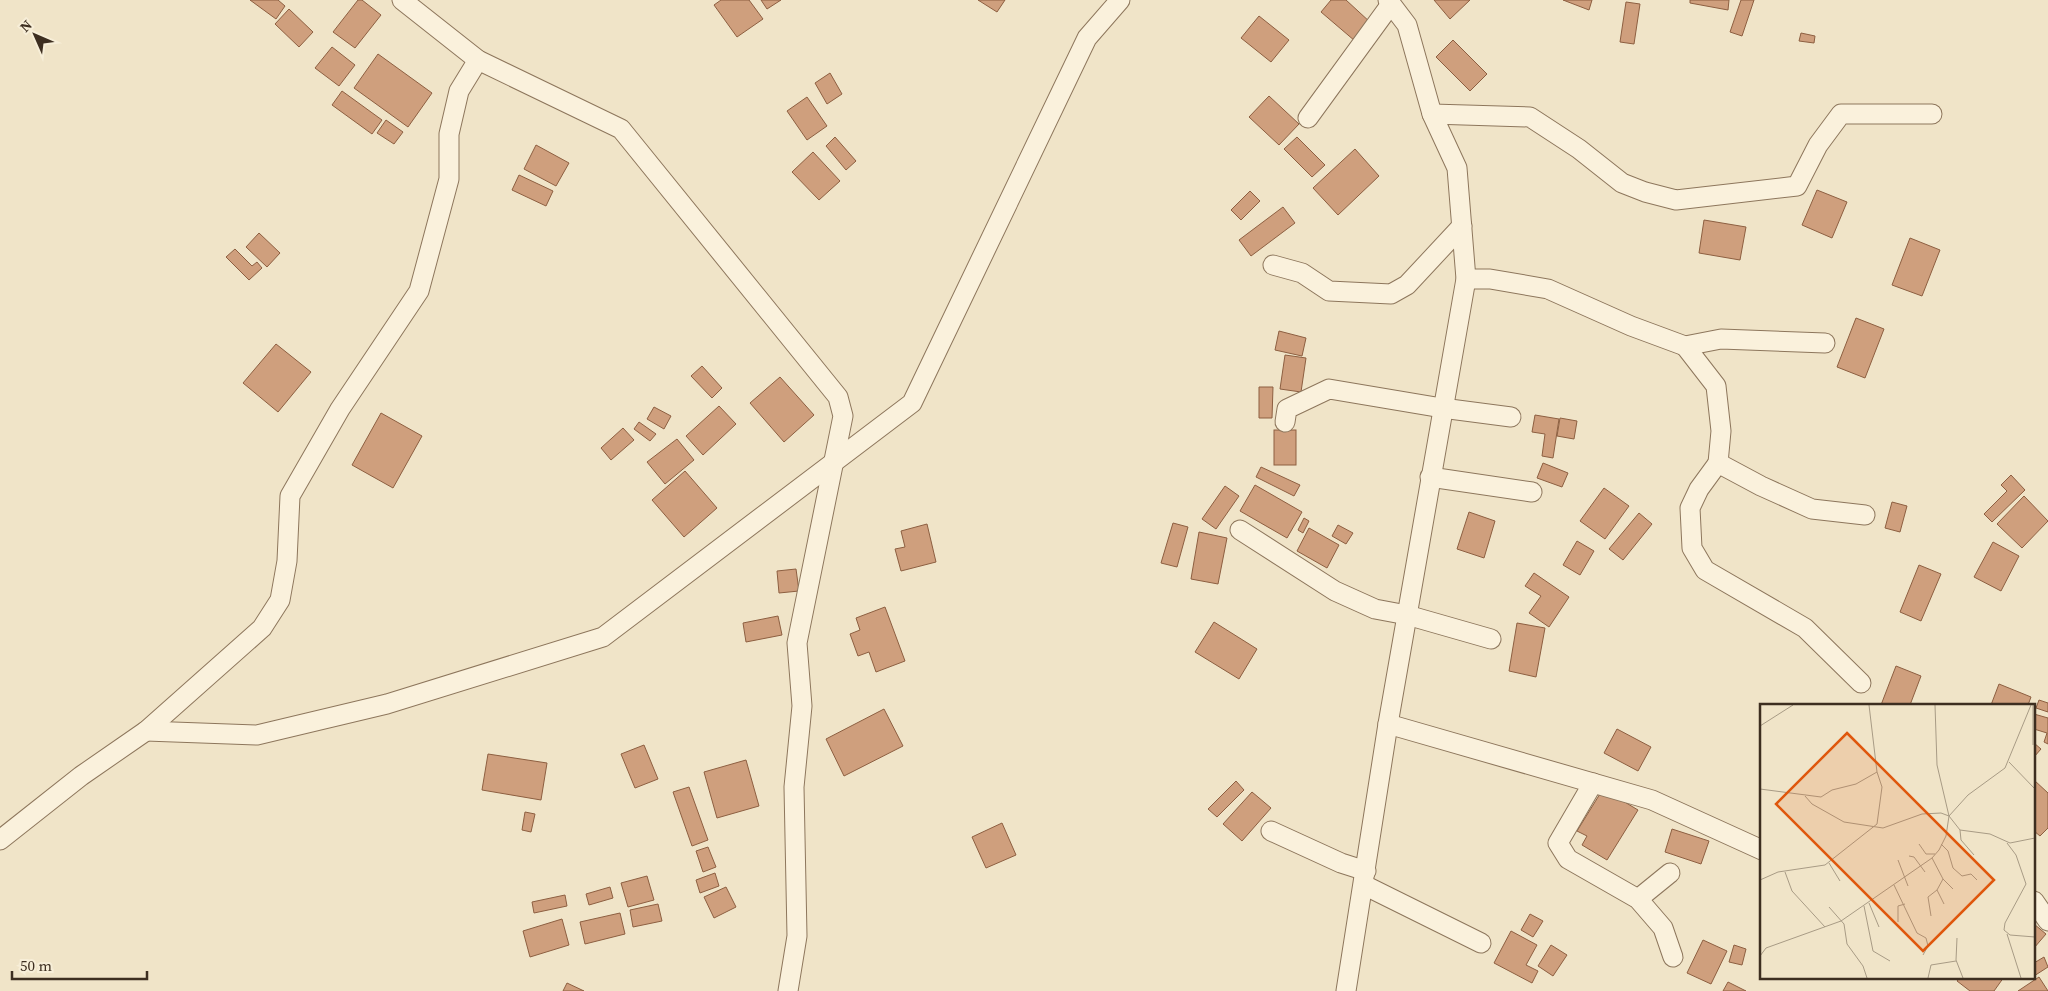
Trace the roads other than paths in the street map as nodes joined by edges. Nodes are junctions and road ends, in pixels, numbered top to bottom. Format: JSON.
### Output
{"nodes":[{"id":1,"x":402,"y":0,"type":"edge"},
{"id":2,"x":1120,"y":0,"type":"edge"},
{"id":3,"x":1389,"y":2,"type":"edge"},
{"id":4,"x":478,"y":60,"type":"junction"},
{"id":5,"x":1432,"y":114,"type":"junction"},
{"id":6,"x":1932,"y":114,"type":"dead end"},
{"id":7,"x":1308,"y":118,"type":"dead end"},
{"id":8,"x":1462,"y":226,"type":"junction"},
{"id":9,"x":1273,"y":265,"type":"dead end"},
{"id":10,"x":1466,"y":280,"type":"junction"},
{"id":11,"x":1825,"y":343,"type":"dead end"},
{"id":12,"x":1685,"y":346,"type":"junction"},
{"id":13,"x":1442,"y":408,"type":"junction"},
{"id":14,"x":1512,"y":417,"type":"dead end"},
{"id":15,"x":1285,"y":422,"type":"dead end"},
{"id":16,"x":833,"y":462,"type":"junction"},
{"id":17,"x":1718,"y":463,"type":"junction"},
{"id":18,"x":1430,"y":477,"type":"junction"},
{"id":19,"x":1532,"y":492,"type":"dead end"},
{"id":20,"x":1865,"y":515,"type":"dead end"},
{"id":21,"x":1240,"y":530,"type":"dead end"},
{"id":22,"x":1407,"y":614,"type":"junction"},
{"id":23,"x":1491,"y":640,"type":"dead end"},
{"id":24,"x":1861,"y":684,"type":"dead end"},
{"id":25,"x":1388,"y":724,"type":"junction"},
{"id":26,"x":146,"y":731,"type":"junction"},
{"id":27,"x":1593,"y":783,"type":"junction"},
{"id":28,"x":1271,"y":831,"type":"dead end"},
{"id":29,"x":0,"y":840,"type":"edge"},
{"id":30,"x":1760,"y":849,"type":"edge"},
{"id":31,"x":1670,"y":873,"type":"dead end"},
{"id":32,"x":1365,"y":878,"type":"junction"},
{"id":33,"x":1638,"y":899,"type":"junction"},
{"id":34,"x":2036,"y":904,"type":"edge"},
{"id":35,"x":2048,"y":921,"type":"edge"},
{"id":36,"x":1481,"y":943,"type":"dead end"},
{"id":37,"x":1673,"y":957,"type":"dead end"},
{"id":38,"x":788,"y":991,"type":"edge"},
{"id":39,"x":1346,"y":991,"type":"edge"}],
"edges":[{"from":1,"to":4,"type":"street"},
{"from":2,"to":16,"type":"street"},
{"from":3,"to":5,"type":"street"},
{"from":3,"to":7,"type":"street"},
{"from":4,"to":16,"type":"street"},
{"from":4,"to":26,"type":"street"},
{"from":5,"to":6,"type":"street"},
{"from":5,"to":8,"type":"street"},
{"from":8,"to":9,"type":"street"},
{"from":8,"to":10,"type":"street"},
{"from":10,"to":12,"type":"street"},
{"from":10,"to":13,"type":"street"},
{"from":11,"to":12,"type":"street"},
{"from":12,"to":17,"type":"street"},
{"from":13,"to":14,"type":"street"},
{"from":13,"to":15,"type":"street"},
{"from":13,"to":18,"type":"street"},
{"from":16,"to":26,"type":"street"},
{"from":16,"to":38,"type":"street"},
{"from":17,"to":20,"type":"street"},
{"from":17,"to":24,"type":"street"},
{"from":18,"to":19,"type":"street"},
{"from":18,"to":22,"type":"street"},
{"from":21,"to":22,"type":"street"},
{"from":22,"to":23,"type":"street"},
{"from":22,"to":25,"type":"street"},
{"from":25,"to":27,"type":"street"},
{"from":25,"to":32,"type":"street"},
{"from":26,"to":29,"type":"street"},
{"from":27,"to":30,"type":"street"},
{"from":27,"to":33,"type":"street"},
{"from":28,"to":32,"type":"street"},
{"from":31,"to":33,"type":"street"},
{"from":32,"to":36,"type":"street"},
{"from":32,"to":39,"type":"street"},
{"from":33,"to":37,"type":"street"},
{"from":34,"to":35,"type":"street"}]}
